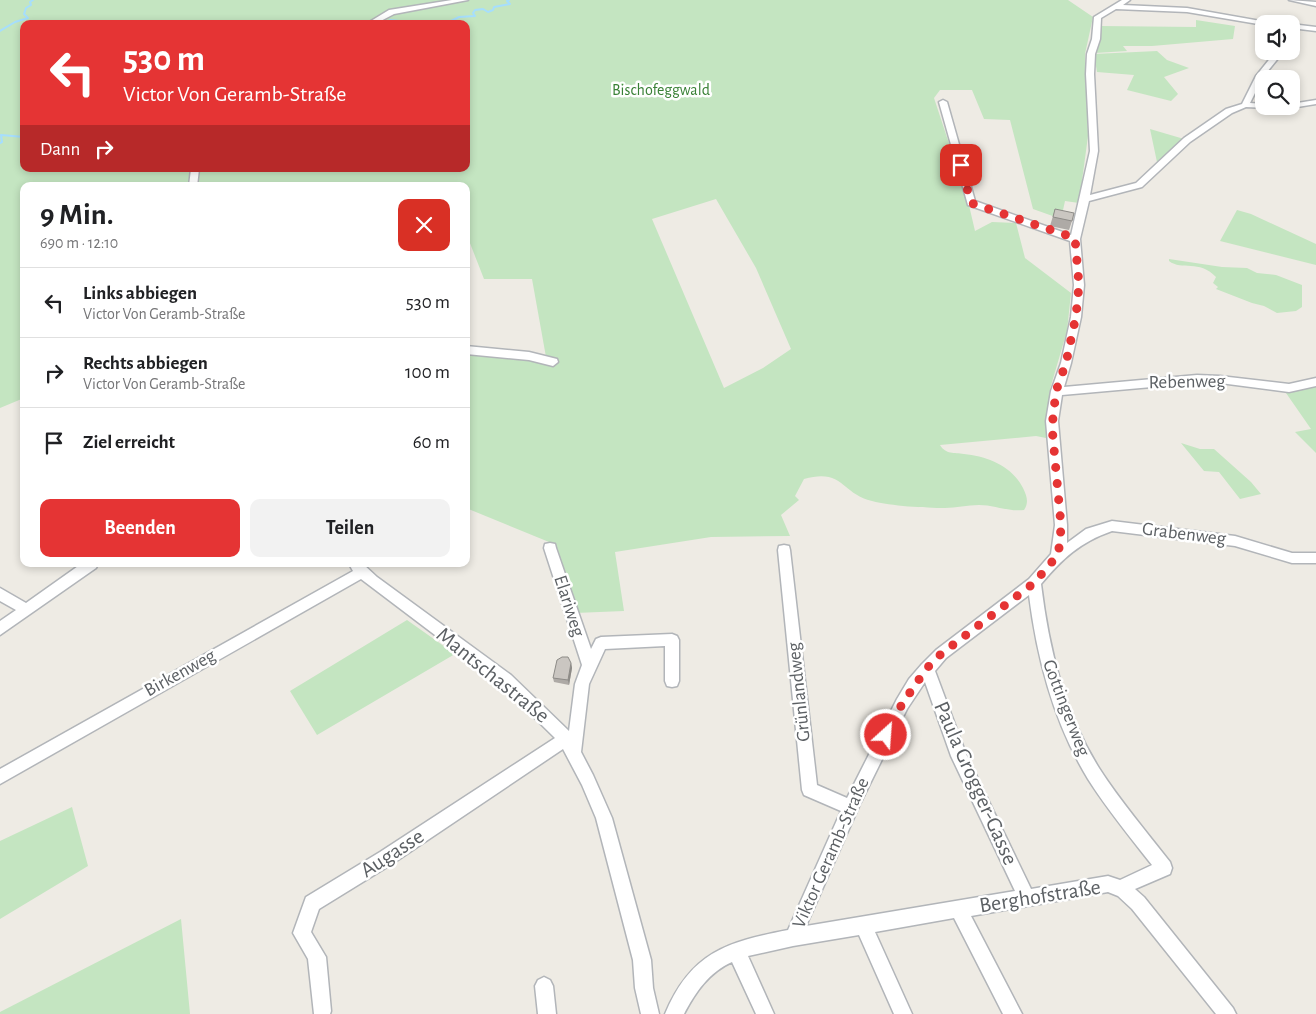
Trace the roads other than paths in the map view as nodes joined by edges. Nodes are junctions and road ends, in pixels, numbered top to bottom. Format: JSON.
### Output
{"nodes":[{"id":1,"x":466,"y":0,"type":"edge"},
{"id":2,"x":1127,"y":0,"type":"edge"},
{"id":3,"x":1292,"y":0,"type":"edge"},
{"id":4,"x":435,"y":2,"type":"edge"},
{"id":5,"x":1316,"y":4,"type":"edge"},
{"id":6,"x":1114,"y":7,"type":"junction"},
{"id":7,"x":377,"y":20,"type":"edge"},
{"id":8,"x":1255,"y":21,"type":"edge"},
{"id":9,"x":1300,"y":27,"type":"edge"},
{"id":10,"x":1316,"y":29,"type":"edge"},
{"id":11,"x":1273,"y":60,"type":"edge"},
{"id":12,"x":943,"y":102,"type":"dead end"},
{"id":13,"x":1316,"y":102,"type":"edge"},
{"id":14,"x":1246,"y":105,"type":"junction"},
{"id":15,"x":1084,"y":199,"type":"junction"},
{"id":16,"x":1075,"y":238,"type":"junction"},
{"id":17,"x":470,"y":350,"type":"edge"},
{"id":18,"x":553,"y":362,"type":"dead end"},
{"id":19,"x":1316,"y":382,"type":"edge"},
{"id":20,"x":1056,"y":391,"type":"junction"},
{"id":21,"x":550,"y":548,"type":"dead end"},
{"id":22,"x":784,"y":550,"type":"dead end"},
{"id":23,"x":1057,"y":556,"type":"junction"},
{"id":24,"x":1316,"y":558,"type":"edge"},
{"id":25,"x":88,"y":567,"type":"edge"},
{"id":26,"x":359,"y":568,"type":"edge"},
{"id":27,"x":1034,"y":583,"type":"junction"},
{"id":28,"x":0,"y":594,"type":"edge"},
{"id":29,"x":28,"y":610,"type":"junction"},
{"id":30,"x":0,"y":629,"type":"edge"},
{"id":31,"x":589,"y":665,"type":"junction"},
{"id":32,"x":927,"y":668,"type":"junction"},
{"id":33,"x":672,"y":681,"type":"dead end"},
{"id":34,"x":570,"y":746,"type":"junction"},
{"id":35,"x":0,"y":778,"type":"edge"},
{"id":36,"x":850,"y":808,"type":"junction"},
{"id":37,"x":1164,"y":868,"type":"joint"},
{"id":38,"x":1123,"y":889,"type":"junction"},
{"id":39,"x":1026,"y":897,"type":"junction"},
{"id":40,"x":958,"y":909,"type":"junction"},
{"id":41,"x":863,"y":925,"type":"junction"},
{"id":42,"x":794,"y":937,"type":"junction"},
{"id":43,"x":736,"y":950,"type":"junction"},
{"id":44,"x":544,"y":986,"type":"dead end"},
{"id":45,"x":322,"y":1011,"type":"dead end"},
{"id":46,"x":547,"y":1014,"type":"edge"},
{"id":47,"x":650,"y":1014,"type":"edge"},
{"id":48,"x":674,"y":1014,"type":"edge"},
{"id":49,"x":765,"y":1014,"type":"edge"},
{"id":50,"x":903,"y":1014,"type":"edge"},
{"id":51,"x":1013,"y":1014,"type":"edge"},
{"id":52,"x":1227,"y":1014,"type":"edge"}],
"edges":[{"from":1,"to":4,"type":"street"},
{"from":2,"to":6,"type":"street"},
{"from":3,"to":5,"type":"street"},
{"from":4,"to":7,"type":"street"},
{"from":6,"to":8,"type":"street"},
{"from":6,"to":15,"type":"street"},
{"from":9,"to":10,"type":"street"},
{"from":11,"to":14,"type":"street"},
{"from":12,"to":16,"type":"street"},
{"from":13,"to":14,"type":"street"},
{"from":14,"to":15,"type":"street"},
{"from":15,"to":16,"type":"street"},
{"from":16,"to":20,"type":"street"},
{"from":17,"to":18,"type":"street"},
{"from":19,"to":20,"type":"street","name":"Rebenweg"},
{"from":20,"to":23,"type":"street"},
{"from":21,"to":31,"type":"street","name":"Elariweg"},
{"from":22,"to":36,"type":"street","name":"Grünlandweg"},
{"from":23,"to":24,"type":"street","name":"Grabenweg"},
{"from":23,"to":27,"type":"street","name":"Viktor Geramb-Straße"},
{"from":25,"to":29,"type":"street"},
{"from":26,"to":34,"type":"street","name":"Mantschastraße"},
{"from":26,"to":35,"type":"street","name":"Birkenweg"},
{"from":27,"to":32,"type":"street","name":"Viktor Geramb-Straße"},
{"from":27,"to":37,"type":"street","name":"Gottingerweg"},
{"from":28,"to":29,"type":"street"},
{"from":29,"to":30,"type":"street"},
{"from":31,"to":33,"type":"street","name":"Elariweg"},
{"from":31,"to":34,"type":"street","name":"Elariweg"},
{"from":32,"to":36,"type":"street","name":"Viktor Geramb-Straße"},
{"from":32,"to":39,"type":"street","name":"Paula Grogger-Gasse"},
{"from":34,"to":45,"type":"street","name":"Augasse"},
{"from":34,"to":47,"type":"street","name":"Mantschastraße"},
{"from":36,"to":42,"type":"street","name":"Viktor Geramb-Straße"},
{"from":37,"to":38,"type":"street","name":"Berghofstraße"},
{"from":38,"to":39,"type":"street","name":"Berghofstraße"},
{"from":38,"to":52,"type":"street","name":"Berghofstraße"},
{"from":39,"to":40,"type":"street","name":"Berghofstraße"},
{"from":40,"to":41,"type":"street","name":"Berghofstraße"},
{"from":40,"to":51,"type":"street","name":"Berghofstraße"},
{"from":41,"to":42,"type":"street","name":"Berghofstraße"},
{"from":41,"to":50,"type":"street"},
{"from":42,"to":43,"type":"street","name":"Viktor Geramb-Straße"},
{"from":43,"to":48,"type":"street","name":"Viktor Geramb-Straße"},
{"from":43,"to":49,"type":"street"},
{"from":44,"to":46,"type":"street"}]}
